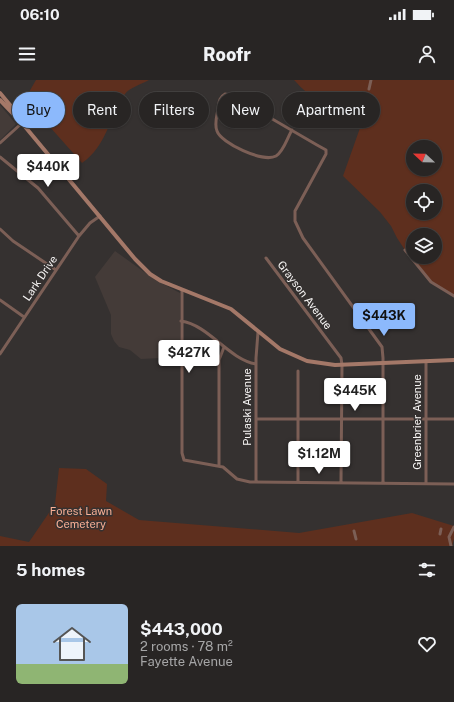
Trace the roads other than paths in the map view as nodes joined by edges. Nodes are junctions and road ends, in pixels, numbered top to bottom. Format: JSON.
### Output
{"nodes":[{"id":1,"x":371,"y":80,"type":"edge"},
{"id":2,"x":369,"y":89,"type":"dead end"},
{"id":3,"x":0,"y":93,"type":"edge"},
{"id":4,"x":0,"y":100,"type":"edge"},
{"id":5,"x":12,"y":108,"type":"edge"},
{"id":6,"x":12,"y":113,"type":"edge"},
{"id":7,"x":16,"y":128,"type":"edge"},
{"id":8,"x":26,"y":128,"type":"edge"},
{"id":9,"x":292,"y":130,"type":"junction"},
{"id":10,"x":0,"y":143,"type":"edge"},
{"id":11,"x":0,"y":157,"type":"edge"},
{"id":12,"x":100,"y":216,"type":"junction"},
{"id":13,"x":0,"y":229,"type":"edge"},
{"id":14,"x":4,"y":233,"type":"junction"},
{"id":15,"x":79,"y":236,"type":"junction"},
{"id":16,"x":0,"y":237,"type":"edge"},
{"id":17,"x":405,"y":250,"type":"dead end"},
{"id":18,"x":266,"y":258,"type":"dead end"},
{"id":19,"x":56,"y":270,"type":"junction"},
{"id":20,"x":182,"y":290,"type":"junction"},
{"id":21,"x":454,"y":296,"type":"edge"},
{"id":22,"x":0,"y":300,"type":"edge"},
{"id":23,"x":24,"y":316,"type":"junction"},
{"id":24,"x":182,"y":321,"type":"junction"},
{"id":25,"x":258,"y":332,"type":"junction"},
{"id":26,"x":224,"y":347,"type":"junction"},
{"id":27,"x":0,"y":354,"type":"edge"},
{"id":28,"x":454,"y":360,"type":"edge"},
{"id":29,"x":426,"y":361,"type":"junction"},
{"id":30,"x":383,"y":363,"type":"junction"},
{"id":31,"x":256,"y":364,"type":"junction"},
{"id":32,"x":342,"y":365,"type":"junction"},
{"id":33,"x":298,"y":371,"type":"dead end"},
{"id":34,"x":256,"y":419,"type":"junction"},
{"id":35,"x":298,"y":419,"type":"junction"},
{"id":36,"x":341,"y":419,"type":"junction"},
{"id":37,"x":383,"y":419,"type":"junction"},
{"id":38,"x":426,"y":419,"type":"junction"},
{"id":39,"x":454,"y":419,"type":"edge"},
{"id":40,"x":219,"y":466,"type":"junction"},
{"id":41,"x":256,"y":482,"type":"junction"},
{"id":42,"x":298,"y":482,"type":"junction"},
{"id":43,"x":341,"y":482,"type":"junction"},
{"id":44,"x":383,"y":482,"type":"junction"},
{"id":45,"x":426,"y":482,"type":"junction"},
{"id":46,"x":454,"y":484,"type":"edge"},
{"id":47,"x":454,"y":528,"type":"edge"},
{"id":48,"x":441,"y":529,"type":"dead end"},
{"id":49,"x":354,"y":531,"type":"dead end"},
{"id":50,"x":440,"y":534,"type":"dead end"},
{"id":51,"x":356,"y":539,"type":"dead end"},
{"id":52,"x":451,"y":546,"type":"edge"}],
"edges":[{"from":1,"to":2,"type":"street"},
{"from":3,"to":5,"type":"main road"},
{"from":4,"to":6,"type":"main road"},
{"from":7,"to":10,"type":"street"},
{"from":8,"to":12,"type":"main road"},
{"from":9,"to":9,"type":"street"},
{"from":9,"to":30,"type":"street"},
{"from":11,"to":15,"type":"street"},
{"from":12,"to":15,"type":"street","name":"Lark Drive"},
{"from":12,"to":20,"type":"main road"},
{"from":13,"to":14,"type":"street"},
{"from":14,"to":16,"type":"street"},
{"from":14,"to":19,"type":"street"},
{"from":15,"to":19,"type":"street","name":"Lark Drive"},
{"from":17,"to":21,"type":"street"},
{"from":18,"to":32,"type":"street","name":"Grayson Avenue"},
{"from":19,"to":23,"type":"street","name":"Lark Drive"},
{"from":20,"to":24,"type":"street"},
{"from":20,"to":25,"type":"main road"},
{"from":22,"to":23,"type":"street"},
{"from":23,"to":27,"type":"street","name":"Lark Drive"},
{"from":24,"to":26,"type":"street"},
{"from":24,"to":40,"type":"street"},
{"from":25,"to":31,"type":"street","name":"Pulaski Avenue"},
{"from":25,"to":32,"type":"main road"},
{"from":26,"to":31,"type":"street"},
{"from":26,"to":40,"type":"street"},
{"from":28,"to":29,"type":"main road"},
{"from":29,"to":30,"type":"main road"},
{"from":29,"to":38,"type":"street","name":"Greenbrier Avenue"},
{"from":30,"to":32,"type":"main road"},
{"from":30,"to":37,"type":"street"},
{"from":31,"to":34,"type":"street","name":"Pulaski Avenue"},
{"from":32,"to":36,"type":"street","name":"Grayson Avenue"},
{"from":33,"to":35,"type":"street"},
{"from":34,"to":35,"type":"street"},
{"from":34,"to":41,"type":"street","name":"Pulaski Avenue"},
{"from":35,"to":36,"type":"street"},
{"from":35,"to":42,"type":"street"},
{"from":36,"to":37,"type":"street"},
{"from":36,"to":43,"type":"street","name":"Grayson Avenue"},
{"from":37,"to":38,"type":"street"},
{"from":37,"to":44,"type":"street"},
{"from":38,"to":39,"type":"street"},
{"from":38,"to":45,"type":"street","name":"Greenbrier Avenue"},
{"from":40,"to":41,"type":"street"},
{"from":41,"to":42,"type":"street"},
{"from":42,"to":43,"type":"street"},
{"from":43,"to":44,"type":"street"},
{"from":44,"to":45,"type":"street"},
{"from":45,"to":46,"type":"street"},
{"from":47,"to":52,"type":"street"},
{"from":48,"to":50,"type":"street"},
{"from":49,"to":51,"type":"street"}]}
